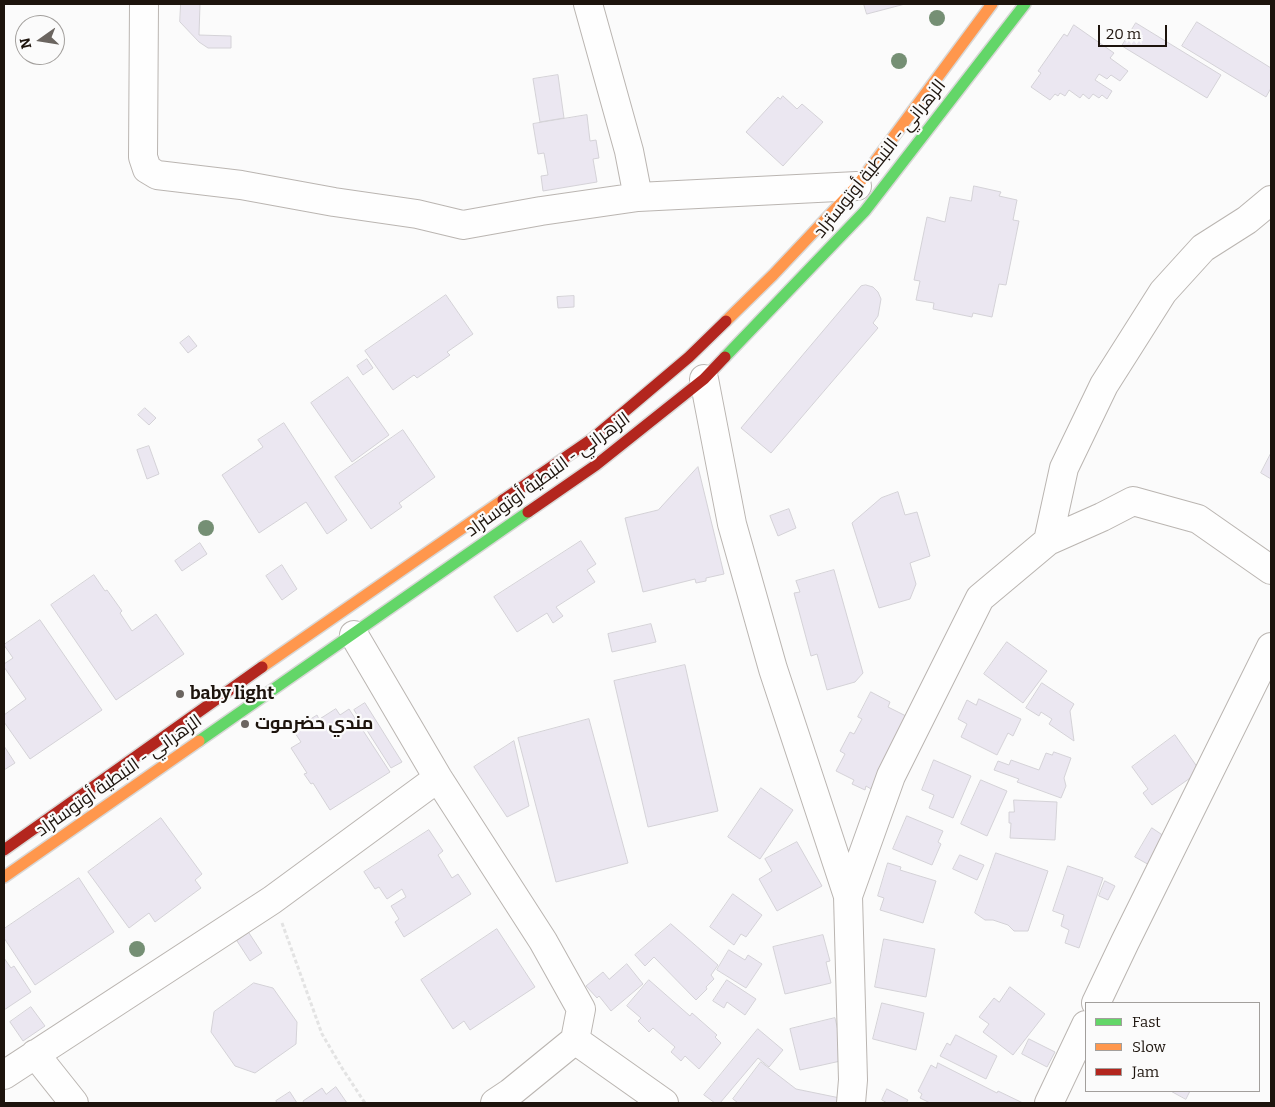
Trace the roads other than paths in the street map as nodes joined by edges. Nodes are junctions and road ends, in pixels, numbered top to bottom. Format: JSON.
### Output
{"nodes":[{"id":1,"x":144,"y":4,"type":"edge"},
{"id":2,"x":588,"y":4,"type":"edge"},
{"id":3,"x":992,"y":4,"type":"edge"},
{"id":4,"x":1025,"y":4,"type":"edge"},
{"id":5,"x":856,"y":186,"type":"junction"},
{"id":6,"x":638,"y":197,"type":"junction"},
{"id":7,"x":1271,"y":200,"type":"edge"},
{"id":8,"x":704,"y":379,"type":"junction"},
{"id":9,"x":1048,"y":540,"type":"junction"},
{"id":10,"x":1271,"y":570,"type":"edge"},
{"id":11,"x":354,"y":635,"type":"junction"},
{"id":12,"x":1271,"y":647,"type":"edge"},
{"id":13,"x":438,"y":778,"type":"junction"},
{"id":14,"x":4,"y":850,"type":"edge"},
{"id":15,"x":4,"y":877,"type":"edge"},
{"id":16,"x":848,"y":896,"type":"junction"},
{"id":17,"x":1096,"y":1002,"type":"edge"},
{"id":18,"x":1085,"y":1027,"type":"edge"},
{"id":19,"x":575,"y":1040,"type":"junction"},
{"id":20,"x":35,"y":1054,"type":"junction"},
{"id":21,"x":4,"y":1075,"type":"edge"},
{"id":22,"x":74,"y":1103,"type":"edge"},
{"id":23,"x":495,"y":1103,"type":"edge"},
{"id":24,"x":664,"y":1103,"type":"edge"},
{"id":25,"x":851,"y":1103,"type":"edge"},
{"id":26,"x":1049,"y":1103,"type":"edge"}],
"edges":[{"from":1,"to":6,"type":"street"},
{"from":2,"to":6,"type":"street"},
{"from":3,"to":5,"type":"highway","name":"الزهراني - النبطية أوتوستراد"},
{"from":4,"to":8,"type":"highway","name":"الزهراني - النبطية أوتوستراد"},
{"from":5,"to":6,"type":"street"},
{"from":5,"to":14,"type":"highway","name":"الزهراني - النبطية أوتوستراد"},
{"from":7,"to":9,"type":"street"},
{"from":8,"to":11,"type":"highway","name":"الزهراني - النبطية أوتوستراد"},
{"from":8,"to":16,"type":"street"},
{"from":9,"to":10,"type":"street"},
{"from":9,"to":16,"type":"street"},
{"from":11,"to":13,"type":"street"},
{"from":11,"to":15,"type":"highway","name":"الزهراني - النبطية أوتوستراد"},
{"from":12,"to":17,"type":"street"},
{"from":13,"to":19,"type":"street"},
{"from":13,"to":20,"type":"street"},
{"from":16,"to":25,"type":"street"},
{"from":18,"to":26,"type":"street"},
{"from":19,"to":23,"type":"street"},
{"from":19,"to":24,"type":"street"},
{"from":20,"to":21,"type":"street"},
{"from":20,"to":22,"type":"street"}]}
